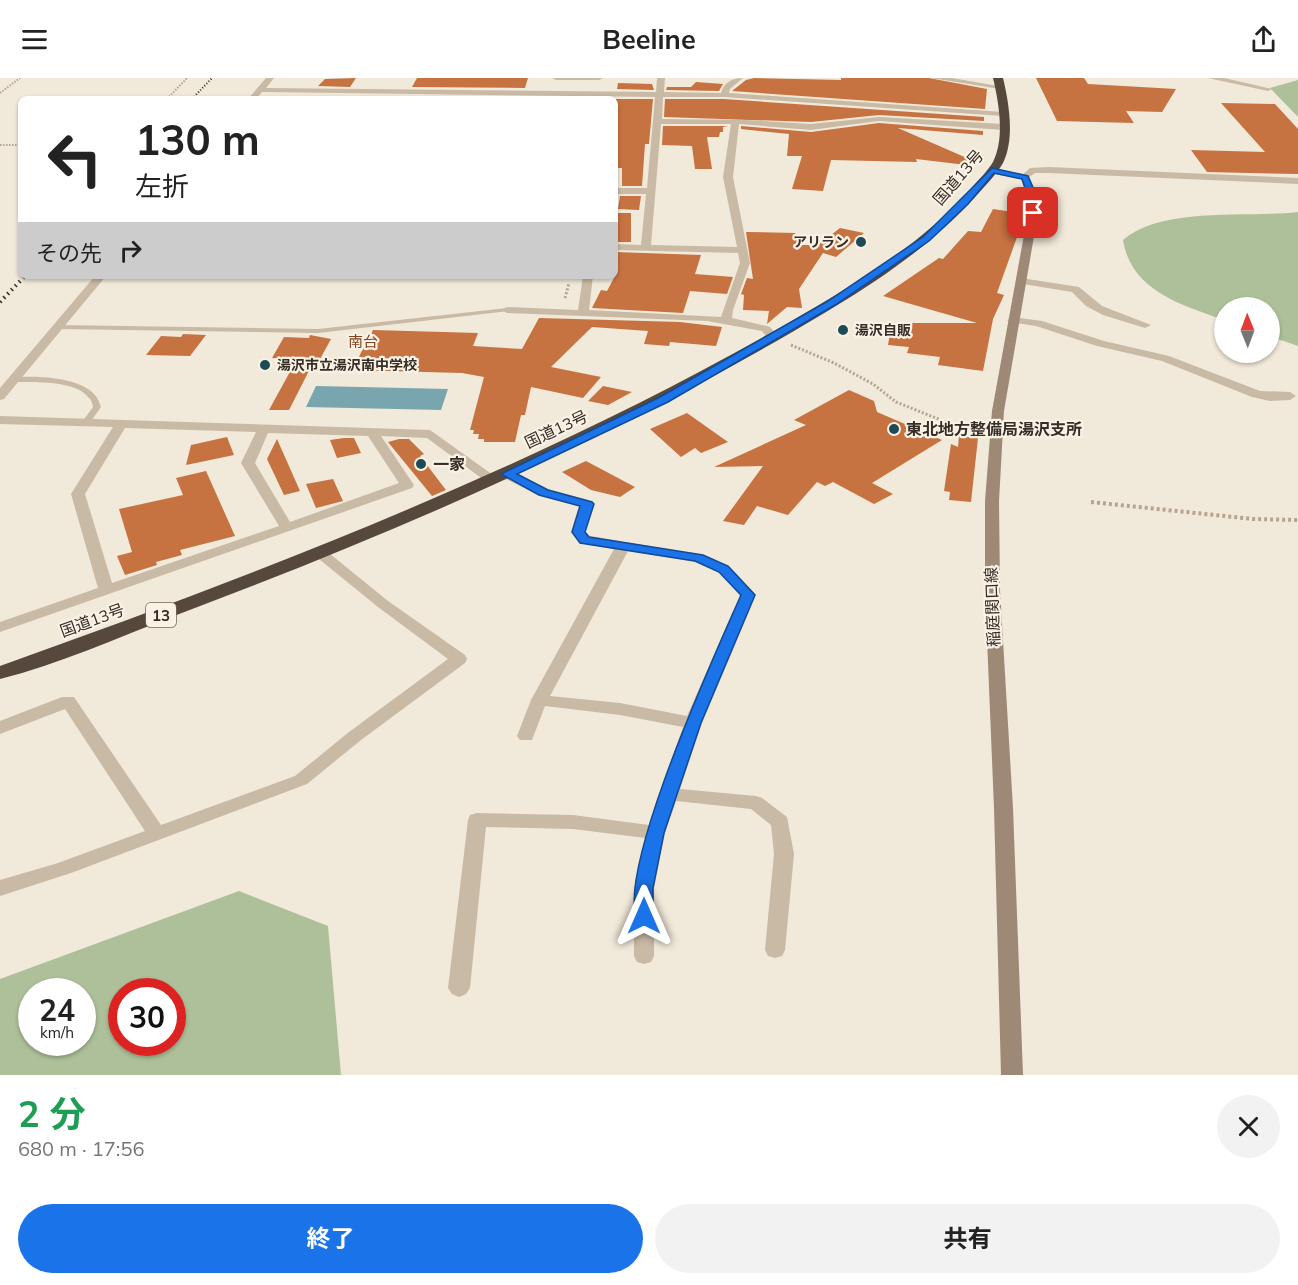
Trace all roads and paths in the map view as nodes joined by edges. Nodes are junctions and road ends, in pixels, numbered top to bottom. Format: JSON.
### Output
{"nodes":[{"id":1,"x":20,"y":78,"type":"edge"},
{"id":2,"x":187,"y":78,"type":"edge"},
{"id":3,"x":270,"y":78,"type":"edge"},
{"id":4,"x":366,"y":78,"type":"edge"},
{"id":5,"x":556,"y":78,"type":"edge"},
{"id":6,"x":599,"y":78,"type":"edge"},
{"id":7,"x":661,"y":78,"type":"edge"},
{"id":8,"x":739,"y":78,"type":"edge"},
{"id":9,"x":935,"y":78,"type":"edge"},
{"id":10,"x":1212,"y":78,"type":"edge"},
{"id":11,"x":999,"y":82,"type":"edge"},
{"id":12,"x":1268,"y":89,"type":"dead end"},
{"id":13,"x":259,"y":90,"type":"junction"},
{"id":14,"x":455,"y":92,"type":"edge"},
{"id":15,"x":0,"y":93,"type":"edge"},
{"id":16,"x":660,"y":94,"type":"junction"},
{"id":17,"x":724,"y":94,"type":"junction"},
{"id":18,"x":355,"y":95,"type":"edge"},
{"id":19,"x":170,"y":96,"type":"edge"},
{"id":20,"x":254,"y":96,"type":"edge"},
{"id":21,"x":551,"y":96,"type":"edge"},
{"id":22,"x":1003,"y":114,"type":"junction"},
{"id":23,"x":656,"y":121,"type":"junction"},
{"id":24,"x":735,"y":122,"type":"junction"},
{"id":25,"x":1003,"y":127,"type":"junction"},
{"id":26,"x":0,"y":145,"type":"edge"},
{"id":27,"x":18,"y":145,"type":"edge"},
{"id":28,"x":992,"y":171,"type":"junction"},
{"id":29,"x":1026,"y":177,"type":"junction"},
{"id":30,"x":1298,"y":181,"type":"edge"},
{"id":31,"x":618,"y":191,"type":"edge"},
{"id":32,"x":650,"y":191,"type":"junction"},
{"id":33,"x":618,"y":248,"type":"edge"},
{"id":34,"x":646,"y":248,"type":"junction"},
{"id":35,"x":741,"y":250,"type":"junction"},
{"id":36,"x":98,"y":279,"type":"edge"},
{"id":37,"x":588,"y":279,"type":"edge"},
{"id":38,"x":1021,"y":281,"type":"junction"},
{"id":39,"x":507,"y":310,"type":"joint"},
{"id":40,"x":583,"y":313,"type":"junction"},
{"id":41,"x":1013,"y":320,"type":"junction"},
{"id":42,"x":726,"y":321,"type":"junction"},
{"id":43,"x":1145,"y":325,"type":"dead end"},
{"id":44,"x":58,"y":327,"type":"junction"},
{"id":45,"x":773,"y":338,"type":"junction"},
{"id":46,"x":14,"y":380,"type":"junction"},
{"id":47,"x":0,"y":396,"type":"edge"},
{"id":48,"x":1290,"y":396,"type":"dead end"},
{"id":49,"x":0,"y":420,"type":"edge"},
{"id":50,"x":86,"y":423,"type":"junction"},
{"id":51,"x":122,"y":423,"type":"junction"},
{"id":52,"x":264,"y":428,"type":"junction"},
{"id":53,"x":372,"y":432,"type":"junction"},
{"id":54,"x":994,"y":442,"type":"junction"},
{"id":55,"x":500,"y":477,"type":"junction"},
{"id":56,"x":1091,"y":502,"type":"dead end"},
{"id":57,"x":1298,"y":519,"type":"edge"},
{"id":58,"x":287,"y":528,"type":"junction"},
{"id":59,"x":624,"y":545,"type":"junction"},
{"id":60,"x":319,"y":552,"type":"junction"},
{"id":61,"x":106,"y":590,"type":"junction"},
{"id":62,"x":0,"y":627,"type":"edge"},
{"id":63,"x":0,"y":673,"type":"edge"},
{"id":64,"x":539,"y":700,"type":"junction"},
{"id":65,"x":693,"y":723,"type":"junction"},
{"id":66,"x":0,"y":728,"type":"edge"},
{"id":67,"x":526,"y":736,"type":"dead end"},
{"id":68,"x":669,"y":794,"type":"junction"},
{"id":69,"x":656,"y":833,"type":"junction"},
{"id":70,"x":157,"y":834,"type":"junction"},
{"id":71,"x":0,"y":888,"type":"edge"},
{"id":72,"x":775,"y":950,"type":"dead end"},
{"id":73,"x":644,"y":956,"type":"dead end"},
{"id":74,"x":459,"y":987,"type":"dead end"},
{"id":75,"x":1012,"y":1075,"type":"edge"}],
"edges":[{"from":1,"to":15,"type":"path"},
{"from":2,"to":19,"type":"path"},
{"from":3,"to":13,"type":"street"},
{"from":4,"to":18,"type":"street"},
{"from":5,"to":6,"type":"street"},
{"from":5,"to":21,"type":"street"},
{"from":7,"to":16,"type":"street"},
{"from":8,"to":17,"type":"street"},
{"from":9,"to":11,"type":"street"},
{"from":10,"to":12,"type":"street"},
{"from":11,"to":22,"type":"highway","name":"国道13号","number":"13"},
{"from":13,"to":18,"type":"street"},
{"from":13,"to":20,"type":"street"},
{"from":14,"to":18,"type":"street"},
{"from":14,"to":21,"type":"street"},
{"from":16,"to":17,"type":"street"},
{"from":16,"to":21,"type":"street"},
{"from":16,"to":23,"type":"street"},
{"from":17,"to":22,"type":"street"},
{"from":22,"to":25,"type":"highway","name":"国道13号","number":"13"},
{"from":23,"to":24,"type":"street"},
{"from":23,"to":32,"type":"street"},
{"from":24,"to":25,"type":"street"},
{"from":24,"to":35,"type":"street"},
{"from":25,"to":28,"type":"highway","name":"国道13号","number":"13"},
{"from":26,"to":27,"type":"path"},
{"from":28,"to":29,"type":"main road"},
{"from":28,"to":45,"type":"highway","name":"国道13号","number":"13"},
{"from":29,"to":30,"type":"street"},
{"from":29,"to":38,"type":"main road","name":"稲庭関口線"},
{"from":31,"to":32,"type":"street"},
{"from":32,"to":34,"type":"street"},
{"from":33,"to":34,"type":"street"},
{"from":34,"to":35,"type":"street"},
{"from":35,"to":42,"type":"street"},
{"from":36,"to":44,"type":"street"},
{"from":37,"to":40,"type":"street"},
{"from":38,"to":41,"type":"main road","name":"稲庭関口線"},
{"from":38,"to":43,"type":"street"},
{"from":39,"to":40,"type":"street"},
{"from":39,"to":44,"type":"lane"},
{"from":40,"to":42,"type":"street"},
{"from":41,"to":48,"type":"street"},
{"from":41,"to":54,"type":"main road","name":"稲庭関口線"},
{"from":42,"to":45,"type":"street"},
{"from":44,"to":46,"type":"street"},
{"from":45,"to":54,"type":"path"},
{"from":45,"to":55,"type":"highway","name":"国道13号","number":"13"},
{"from":46,"to":47,"type":"street"},
{"from":46,"to":50,"type":"lane"},
{"from":49,"to":50,"type":"street"},
{"from":50,"to":51,"type":"street"},
{"from":51,"to":52,"type":"street"},
{"from":51,"to":61,"type":"street"},
{"from":52,"to":53,"type":"street"},
{"from":52,"to":58,"type":"street"},
{"from":53,"to":55,"type":"street"},
{"from":53,"to":58,"type":"street"},
{"from":54,"to":75,"type":"main road","name":"稲庭関口線"},
{"from":55,"to":59,"type":"street"},
{"from":55,"to":60,"type":"highway","name":"国道13号","number":"13"},
{"from":56,"to":57,"type":"path"},
{"from":58,"to":61,"type":"street"},
{"from":59,"to":64,"type":"street"},
{"from":59,"to":65,"type":"street"},
{"from":60,"to":63,"type":"highway","name":"国道13号","number":"13"},
{"from":60,"to":70,"type":"street"},
{"from":61,"to":62,"type":"street"},
{"from":64,"to":65,"type":"street"},
{"from":64,"to":67,"type":"street"},
{"from":65,"to":68,"type":"street"},
{"from":66,"to":70,"type":"street"},
{"from":68,"to":69,"type":"street"},
{"from":68,"to":72,"type":"street"},
{"from":69,"to":73,"type":"street"},
{"from":69,"to":74,"type":"street"},
{"from":70,"to":71,"type":"street"}]}
